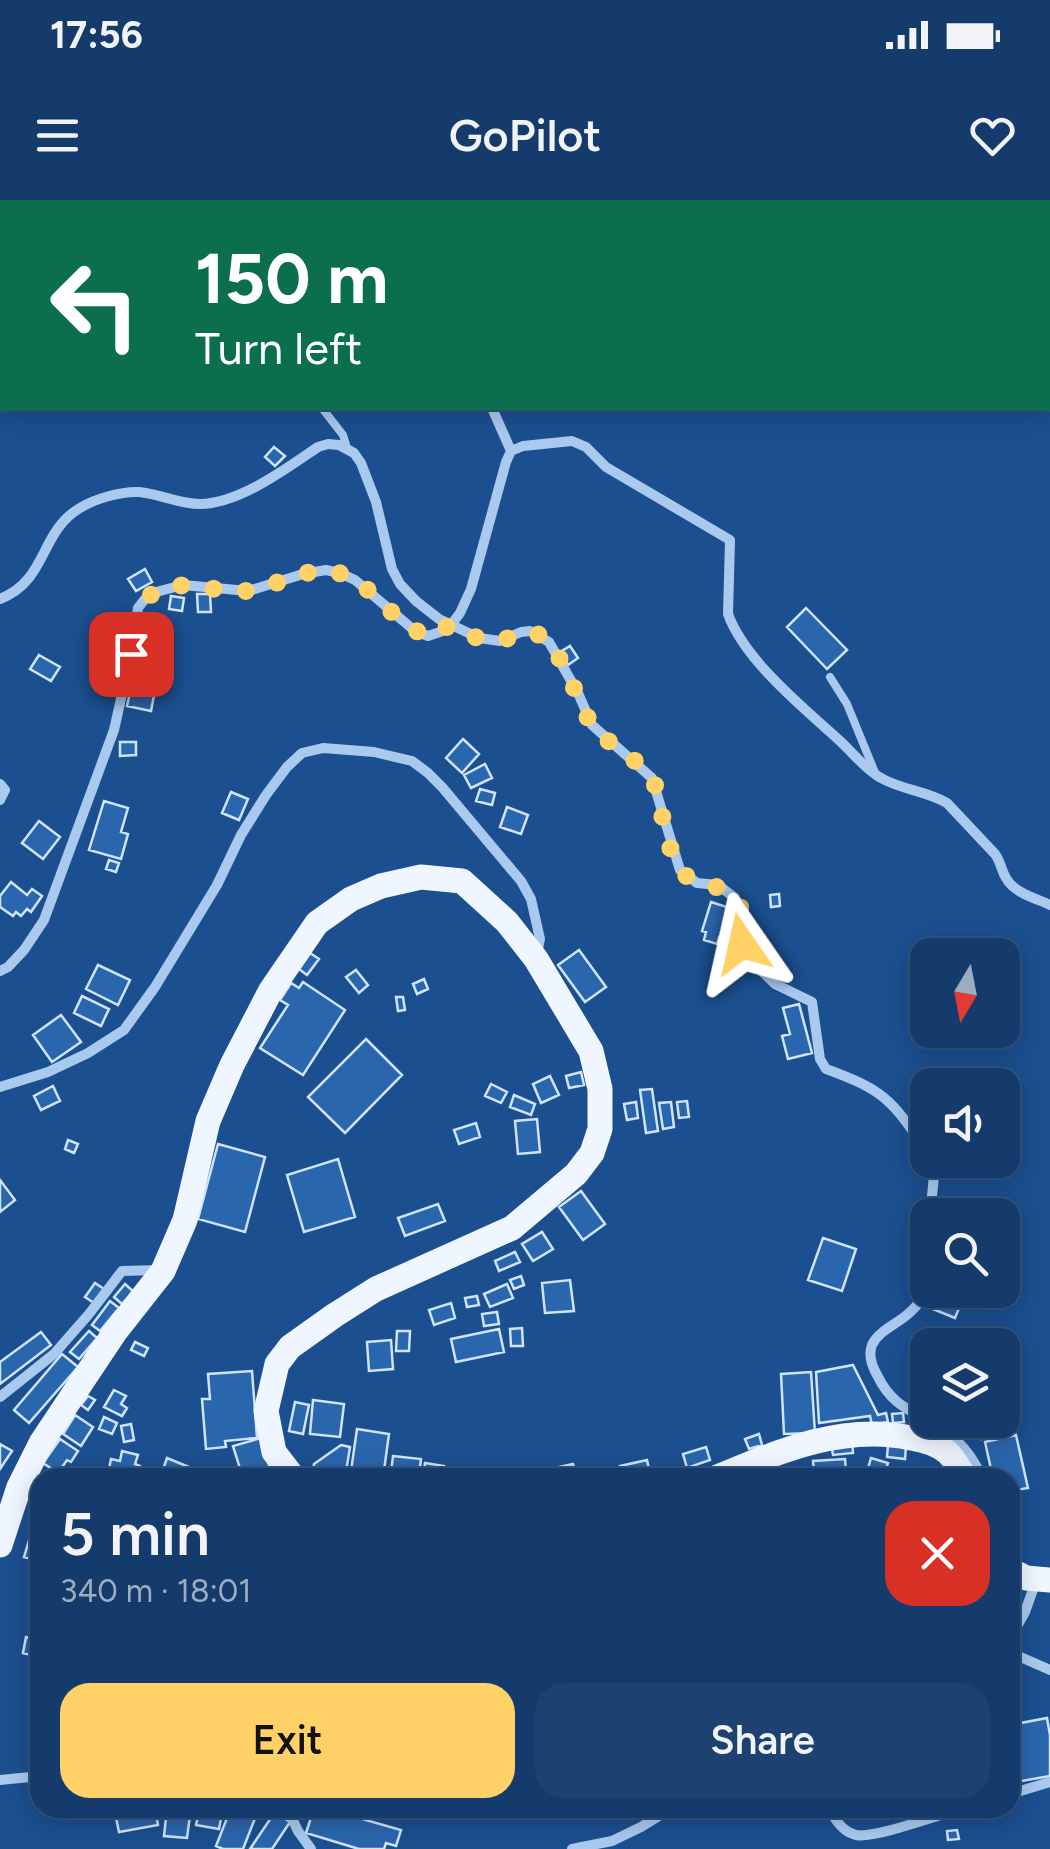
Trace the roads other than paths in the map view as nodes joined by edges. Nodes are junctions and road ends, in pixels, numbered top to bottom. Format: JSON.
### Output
{"nodes":[{"id":1,"x":324,"y":410,"type":"edge"},
{"id":2,"x":493,"y":410,"type":"edge"},
{"id":3,"x":347,"y":448,"type":"junction"},
{"id":4,"x":510,"y":452,"type":"junction"},
{"id":5,"x":0,"y":598,"type":"edge"},
{"id":6,"x":451,"y":625,"type":"junction"},
{"id":7,"x":830,"y":677,"type":"dead end"},
{"id":8,"x":876,"y":775,"type":"junction"},
{"id":9,"x":0,"y":784,"type":"edge"},
{"id":10,"x":0,"y":800,"type":"edge"},
{"id":11,"x":1050,"y":905,"type":"edge"},
{"id":12,"x":536,"y":958,"type":"junction"},
{"id":13,"x":0,"y":971,"type":"edge"},
{"id":14,"x":0,"y":1087,"type":"edge"},
{"id":15,"x":910,"y":1129,"type":"edge"},
{"id":16,"x":163,"y":1271,"type":"junction"},
{"id":17,"x":915,"y":1308,"type":"edge"},
{"id":18,"x":0,"y":1397,"type":"edge"},
{"id":19,"x":286,"y":1468,"type":"edge"},
{"id":20,"x":738,"y":1468,"type":"edge"},
{"id":21,"x":959,"y":1468,"type":"edge"},
{"id":22,"x":976,"y":1468,"type":"edge"},
{"id":23,"x":0,"y":1545,"type":"edge"},
{"id":24,"x":1020,"y":1575,"type":"edge"},
{"id":25,"x":1046,"y":1583,"type":"edge"},
{"id":26,"x":1020,"y":1620,"type":"edge"},
{"id":27,"x":1020,"y":1657,"type":"edge"},
{"id":28,"x":1050,"y":1670,"type":"edge"},
{"id":29,"x":30,"y":1777,"type":"edge"},
{"id":30,"x":0,"y":1780,"type":"edge"},
{"id":31,"x":1050,"y":1782,"type":"edge"},
{"id":32,"x":1020,"y":1791,"type":"edge"},
{"id":33,"x":292,"y":1818,"type":"edge"},
{"id":34,"x":656,"y":1818,"type":"edge"},
{"id":35,"x":835,"y":1818,"type":"edge"},
{"id":36,"x":931,"y":1818,"type":"edge"},
{"id":37,"x":311,"y":1849,"type":"edge"},
{"id":38,"x":572,"y":1849,"type":"edge"}],
"edges":[{"from":1,"to":3,"type":"lane"},
{"from":2,"to":4,"type":"street"},
{"from":3,"to":5,"type":"street"},
{"from":3,"to":6,"type":"street"},
{"from":4,"to":6,"type":"street"},
{"from":4,"to":8,"type":"street"},
{"from":6,"to":13,"type":"street"},
{"from":6,"to":15,"type":"street"},
{"from":7,"to":8,"type":"lane"},
{"from":8,"to":11,"type":"street"},
{"from":9,"to":10,"type":"street"},
{"from":12,"to":14,"type":"street"},
{"from":12,"to":16,"type":"main road"},
{"from":12,"to":19,"type":"main road"},
{"from":16,"to":18,"type":"street"},
{"from":16,"to":23,"type":"main road"},
{"from":17,"to":22,"type":"street"},
{"from":20,"to":21,"type":"main road"},
{"from":24,"to":25,"type":"main road"},
{"from":25,"to":26,"type":"street"},
{"from":27,"to":28,"type":"street"},
{"from":29,"to":30,"type":"street"},
{"from":31,"to":32,"type":"street"},
{"from":33,"to":37,"type":"street"},
{"from":34,"to":38,"type":"street"},
{"from":35,"to":36,"type":"street"}]}
